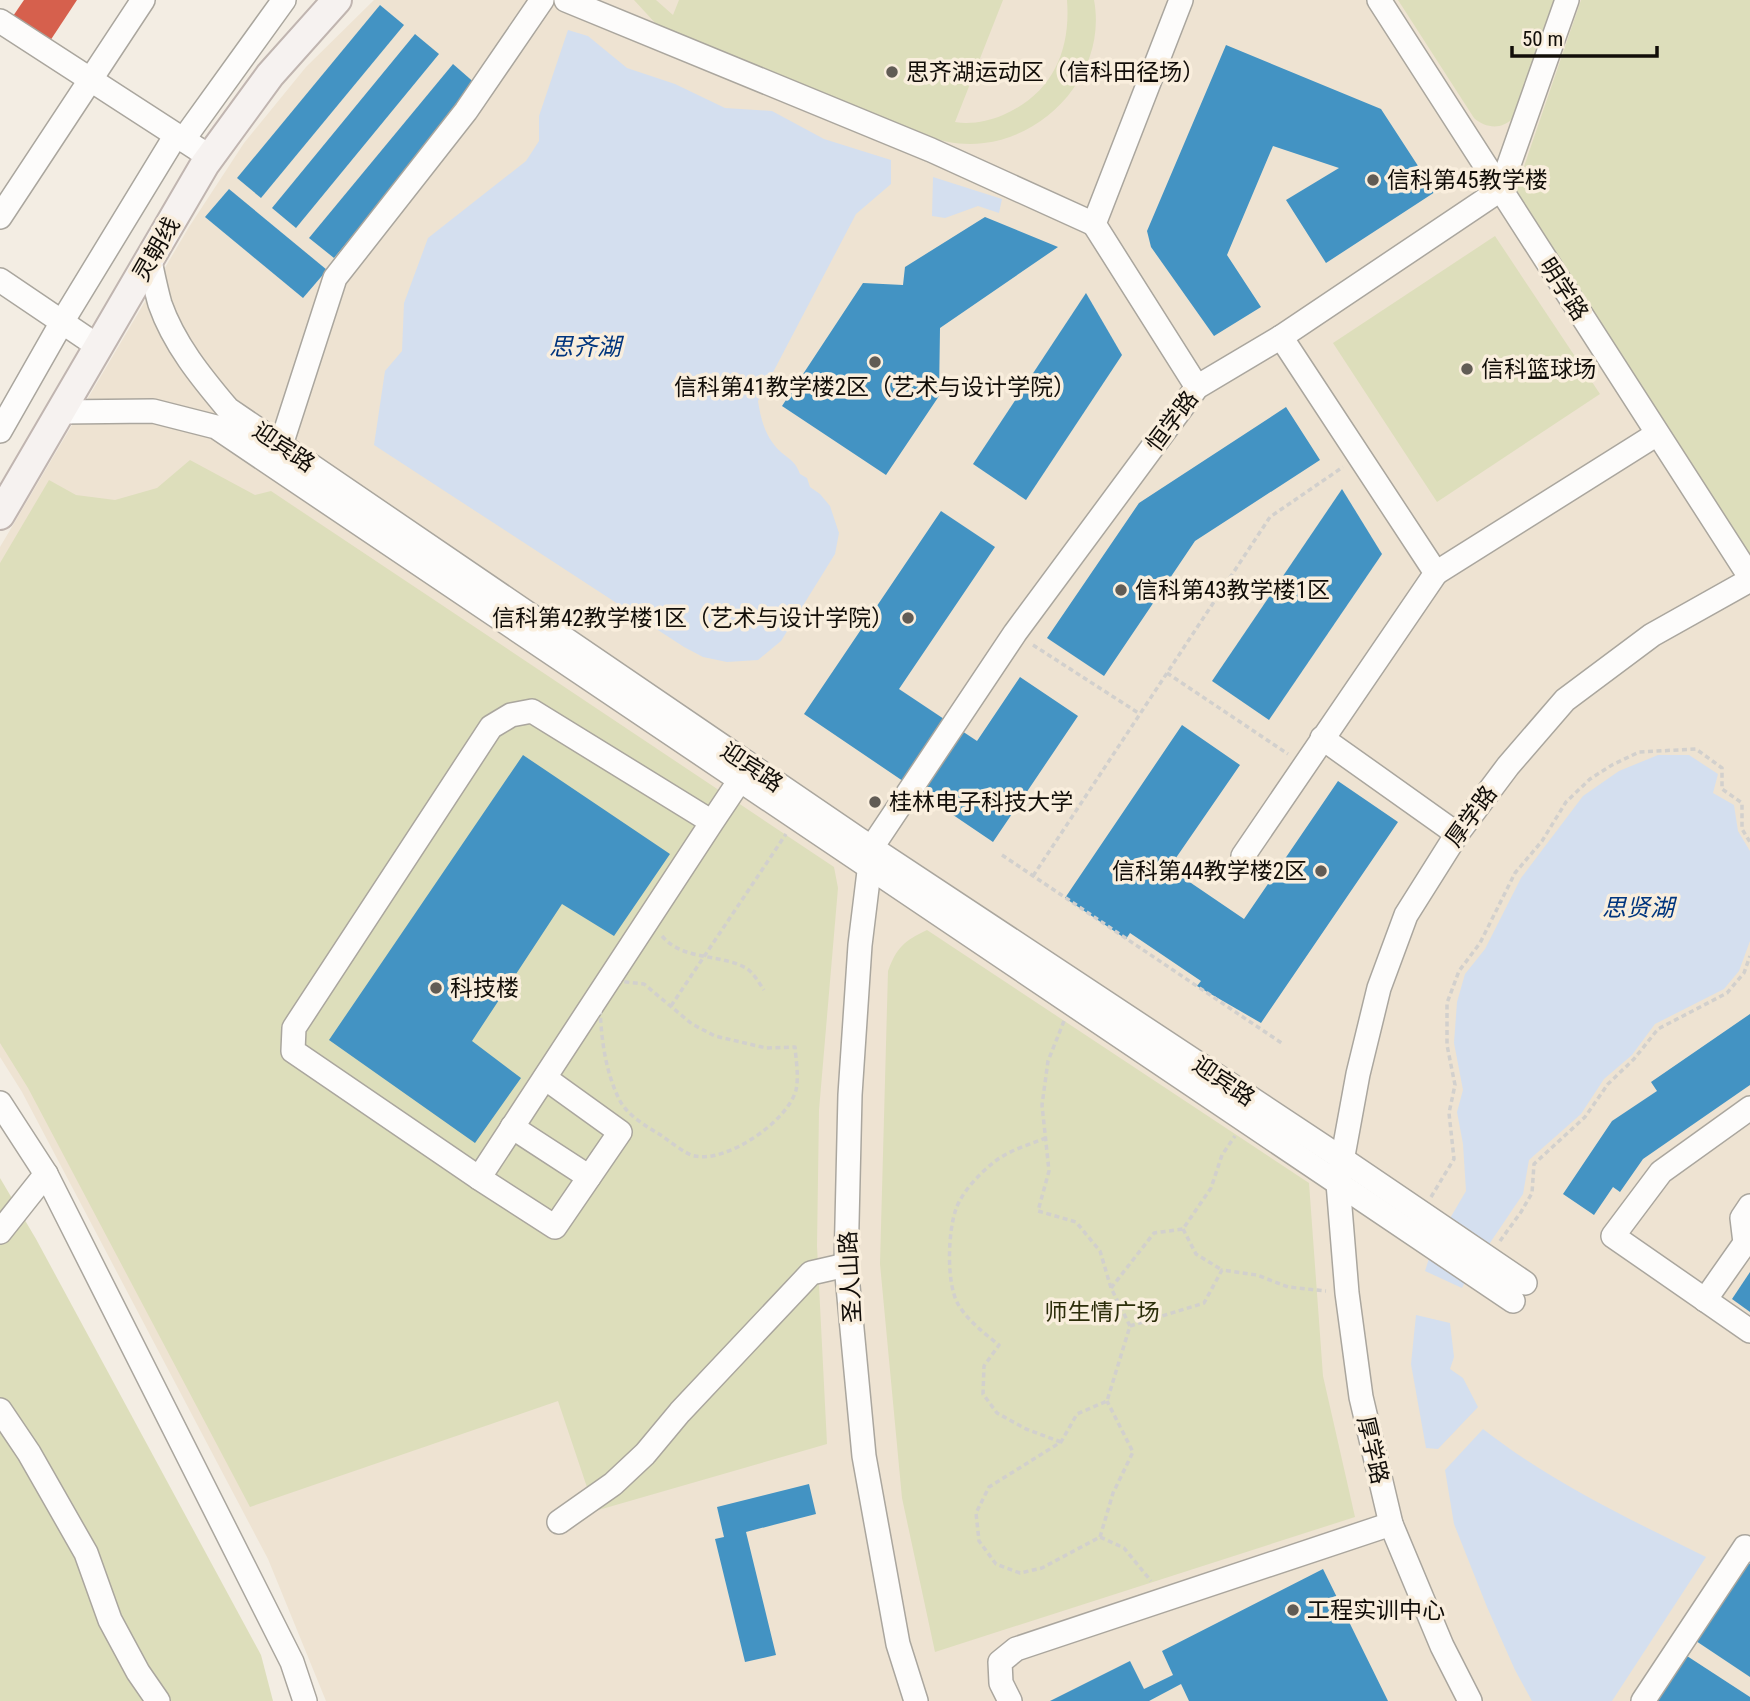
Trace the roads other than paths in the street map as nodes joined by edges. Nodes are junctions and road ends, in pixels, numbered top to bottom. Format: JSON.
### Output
{"nodes":[{"id":1,"x":143,"y":0,"type":"edge"},
{"id":2,"x":284,"y":0,"type":"edge"},
{"id":3,"x":542,"y":0,"type":"edge"},
{"id":4,"x":566,"y":0,"type":"edge"},
{"id":5,"x":1181,"y":0,"type":"edge"},
{"id":6,"x":1379,"y":0,"type":"edge"},
{"id":7,"x":1567,"y":0,"type":"edge"},
{"id":8,"x":332,"y":1,"type":"edge"},
{"id":9,"x":0,"y":21,"type":"edge"},
{"id":10,"x":90,"y":80,"type":"junction"},
{"id":11,"x":179,"y":137,"type":"junction"},
{"id":12,"x":210,"y":157,"type":"junction"},
{"id":13,"x":1500,"y":190,"type":"junction"},
{"id":14,"x":0,"y":217,"type":"edge"},
{"id":15,"x":1094,"y":224,"type":"junction"},
{"id":16,"x":150,"y":261,"type":"junction"},
{"id":17,"x":0,"y":280,"type":"edge"},
{"id":18,"x":62,"y":323,"type":"junction"},
{"id":19,"x":1281,"y":337,"type":"junction"},
{"id":20,"x":99,"y":347,"type":"junction"},
{"id":21,"x":1197,"y":387,"type":"junction"},
{"id":22,"x":60,"y":412,"type":"junction"},
{"id":23,"x":0,"y":432,"type":"edge"},
{"id":24,"x":1657,"y":434,"type":"junction"},
{"id":25,"x":281,"y":445,"type":"junction"},
{"id":26,"x":0,"y":515,"type":"edge"},
{"id":27,"x":1436,"y":573,"type":"junction"},
{"id":28,"x":1750,"y":578,"type":"edge"},
{"id":29,"x":1322,"y":738,"type":"junction"},
{"id":30,"x":740,"y":780,"type":"junction"},
{"id":31,"x":712,"y":822,"type":"junction"},
{"id":32,"x":1457,"y":834,"type":"junction"},
{"id":33,"x":870,"y":856,"type":"junction"},
{"id":34,"x":1243,"y":856,"type":"dead end"},
{"id":35,"x":545,"y":1078,"type":"junction"},
{"id":36,"x":0,"y":1103,"type":"edge"},
{"id":37,"x":1750,"y":1108,"type":"edge"},
{"id":38,"x":512,"y":1127,"type":"junction"},
{"id":39,"x":1341,"y":1158,"type":"junction"},
{"id":40,"x":47,"y":1174,"type":"junction"},
{"id":41,"x":589,"y":1177,"type":"junction"},
{"id":42,"x":479,"y":1178,"type":"junction"},
{"id":43,"x":1338,"y":1183,"type":"junction"},
{"id":44,"x":1750,"y":1206,"type":"edge"},
{"id":45,"x":1415,"y":1223,"type":"junction"},
{"id":46,"x":0,"y":1232,"type":"edge"},
{"id":47,"x":846,"y":1265,"type":"junction"},
{"id":48,"x":1705,"y":1300,"type":"junction"},
{"id":49,"x":1750,"y":1331,"type":"edge"},
{"id":50,"x":0,"y":1410,"type":"edge"},
{"id":51,"x":559,"y":1522,"type":"dead end"},
{"id":52,"x":1391,"y":1524,"type":"junction"},
{"id":53,"x":1750,"y":1550,"type":"edge"},
{"id":54,"x":158,"y":1701,"type":"edge"},
{"id":55,"x":305,"y":1701,"type":"edge"},
{"id":56,"x":916,"y":1701,"type":"edge"},
{"id":57,"x":1010,"y":1701,"type":"edge"},
{"id":58,"x":1470,"y":1701,"type":"edge"},
{"id":59,"x":1643,"y":1701,"type":"edge"}],
"edges":[{"from":1,"to":10,"type":"street"},
{"from":2,"to":11,"type":"street"},
{"from":3,"to":25,"type":"street"},
{"from":4,"to":15,"type":"street"},
{"from":5,"to":15,"type":"street"},
{"from":6,"to":13,"type":"street","name":"明学路"},
{"from":7,"to":13,"type":"street"},
{"from":8,"to":12,"type":"main road","name":"灵朝线"},
{"from":9,"to":10,"type":"street"},
{"from":10,"to":11,"type":"street"},
{"from":10,"to":14,"type":"street"},
{"from":11,"to":12,"type":"street"},
{"from":11,"to":18,"type":"street"},
{"from":12,"to":16,"type":"main road","name":"灵朝线"},
{"from":13,"to":19,"type":"street","name":"恒学路"},
{"from":13,"to":24,"type":"street","name":"明学路"},
{"from":15,"to":21,"type":"street"},
{"from":16,"to":20,"type":"main road","name":"灵朝线"},
{"from":16,"to":25,"type":"street","name":"迎宾路"},
{"from":17,"to":18,"type":"street"},
{"from":18,"to":20,"type":"street"},
{"from":18,"to":23,"type":"street"},
{"from":19,"to":21,"type":"street","name":"恒学路"},
{"from":19,"to":27,"type":"street"},
{"from":20,"to":22,"type":"main road","name":"灵朝线"},
{"from":21,"to":33,"type":"street","name":"恒学路"},
{"from":22,"to":26,"type":"main road","name":"灵朝线"},
{"from":22,"to":30,"type":"street","name":"迎宾路"},
{"from":24,"to":27,"type":"street"},
{"from":24,"to":28,"type":"street","name":"明学路"},
{"from":25,"to":33,"type":"street","name":"迎宾路"},
{"from":27,"to":29,"type":"street"},
{"from":28,"to":32,"type":"street","name":"厚学路"},
{"from":29,"to":32,"type":"street"},
{"from":29,"to":34,"type":"street"},
{"from":30,"to":31,"type":"street"},
{"from":30,"to":33,"type":"street","name":"迎宾路"},
{"from":31,"to":35,"type":"street"},
{"from":31,"to":42,"type":"street"},
{"from":32,"to":39,"type":"street","name":"厚学路"},
{"from":33,"to":39,"type":"street","name":"迎宾路"},
{"from":33,"to":43,"type":"street","name":"迎宾路"},
{"from":33,"to":47,"type":"street","name":"圣人山路"},
{"from":35,"to":38,"type":"street"},
{"from":35,"to":41,"type":"street"},
{"from":36,"to":40,"type":"street"},
{"from":37,"to":48,"type":"street"},
{"from":38,"to":41,"type":"street"},
{"from":38,"to":42,"type":"street"},
{"from":39,"to":43,"type":"street","name":"厚学路"},
{"from":39,"to":45,"type":"street","name":"迎宾路"},
{"from":40,"to":46,"type":"street"},
{"from":40,"to":55,"type":"street"},
{"from":41,"to":42,"type":"street"},
{"from":43,"to":45,"type":"street","name":"迎宾路"},
{"from":43,"to":52,"type":"street","name":"厚学路"},
{"from":44,"to":48,"type":"street"},
{"from":45,"to":45,"type":"street"},
{"from":47,"to":51,"type":"street"},
{"from":47,"to":56,"type":"street","name":"圣人山路"},
{"from":48,"to":49,"type":"street"},
{"from":50,"to":54,"type":"street"},
{"from":52,"to":57,"type":"street"},
{"from":52,"to":58,"type":"street","name":"厚学路"},
{"from":53,"to":59,"type":"street"}]}
